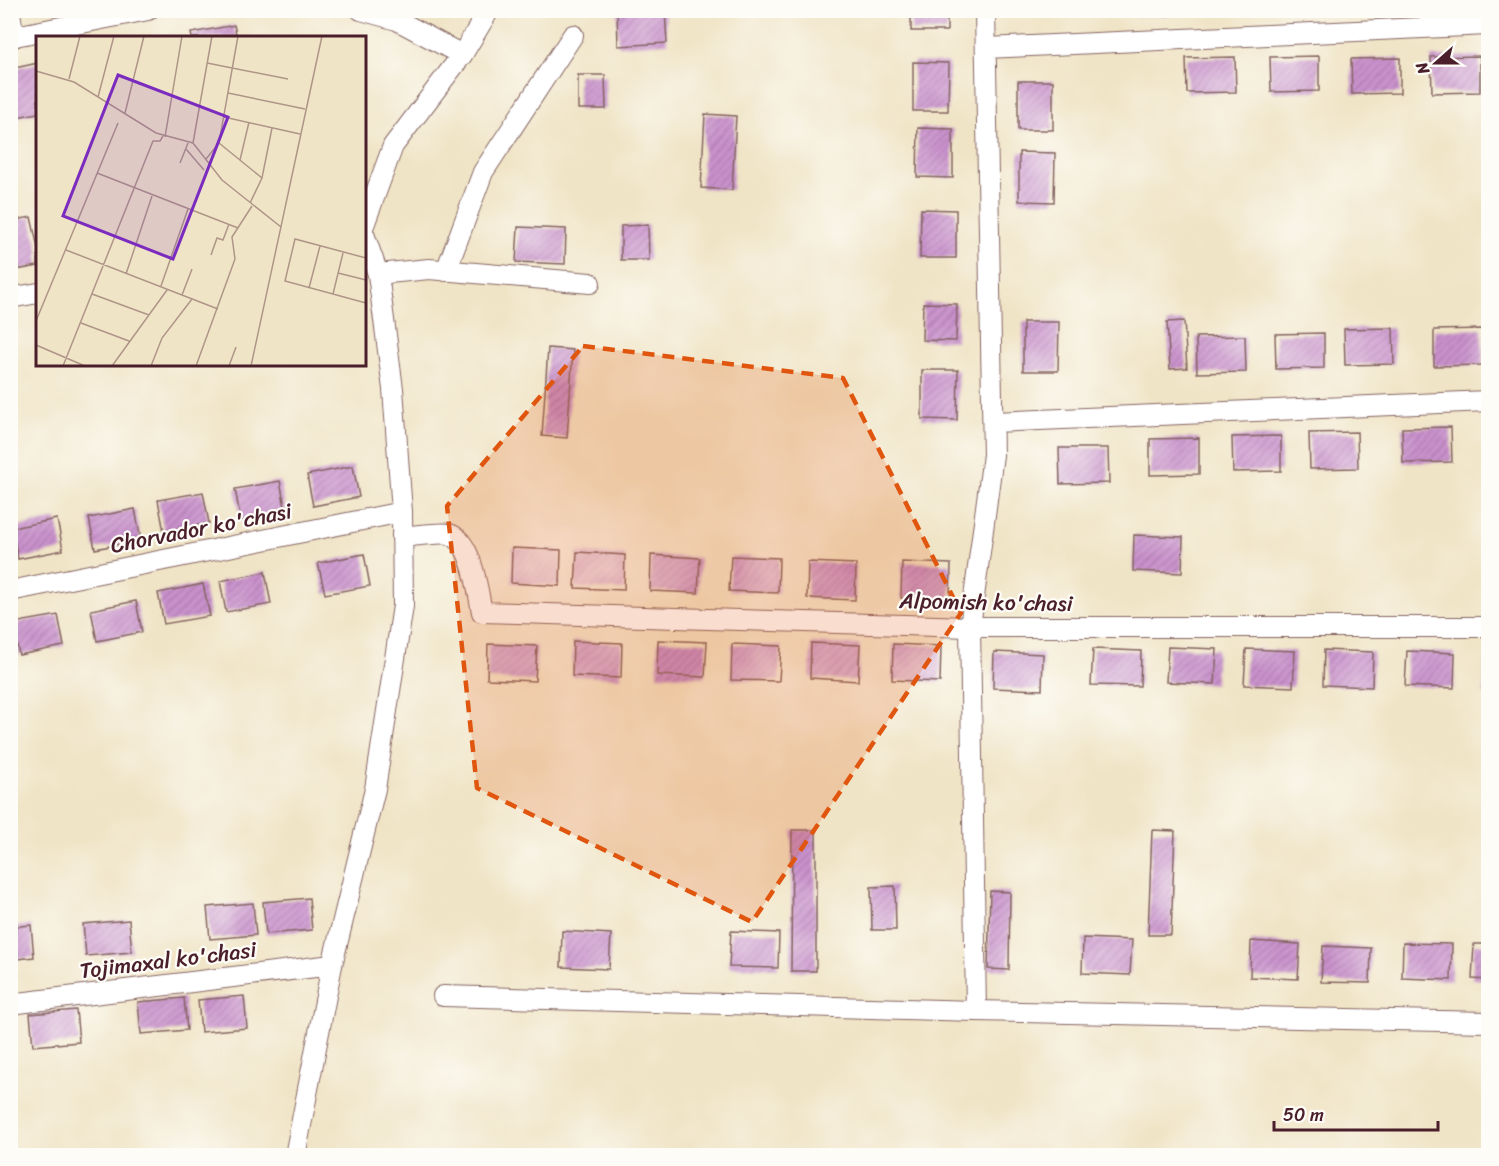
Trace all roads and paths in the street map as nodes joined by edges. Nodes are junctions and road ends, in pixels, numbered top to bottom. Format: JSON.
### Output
{"nodes":[{"id":1,"x":148,"y":10,"type":"edge"},
{"id":2,"x":361,"y":10,"type":"edge"},
{"id":3,"x":489,"y":10,"type":"edge"},
{"id":4,"x":985,"y":10,"type":"edge"},
{"id":5,"x":10,"y":13,"type":"edge"},
{"id":6,"x":1488,"y":25,"type":"edge"},
{"id":7,"x":573,"y":34,"type":"dead end"},
{"id":8,"x":12,"y":37,"type":"edge"},
{"id":9,"x":986,"y":48,"type":"junction"},
{"id":10,"x":462,"y":55,"type":"junction"},
{"id":11,"x":366,"y":220,"type":"edge"},
{"id":12,"x":366,"y":240,"type":"edge"},
{"id":13,"x":437,"y":270,"type":"junction"},
{"id":14,"x":378,"y":274,"type":"junction"},
{"id":15,"x":590,"y":283,"type":"dead end"},
{"id":16,"x":36,"y":293,"type":"edge"},
{"id":17,"x":10,"y":298,"type":"edge"},
{"id":18,"x":1488,"y":401,"type":"edge"},
{"id":19,"x":993,"y":423,"type":"junction"},
{"id":20,"x":402,"y":512,"type":"junction"},
{"id":21,"x":412,"y":536,"type":"junction"},
{"id":22,"x":10,"y":591,"type":"edge"},
{"id":23,"x":970,"y":627,"type":"junction"},
{"id":24,"x":1488,"y":627,"type":"edge"},
{"id":25,"x":332,"y":964,"type":"junction"},
{"id":26,"x":443,"y":996,"type":"dead end"},
{"id":27,"x":10,"y":1004,"type":"edge"},
{"id":28,"x":975,"y":1011,"type":"junction"},
{"id":29,"x":1488,"y":1022,"type":"edge"},
{"id":30,"x":295,"y":1155,"type":"edge"}],
"edges":[{"from":1,"to":8,"type":"street"},
{"from":2,"to":10,"type":"street"},
{"from":3,"to":10,"type":"street"},
{"from":4,"to":9,"type":"street"},
{"from":5,"to":8,"type":"street"},
{"from":6,"to":9,"type":"street"},
{"from":7,"to":13,"type":"street"},
{"from":9,"to":19,"type":"street"},
{"from":10,"to":11,"type":"street"},
{"from":12,"to":14,"type":"street"},
{"from":13,"to":14,"type":"street"},
{"from":13,"to":15,"type":"street"},
{"from":14,"to":20,"type":"street"},
{"from":16,"to":17,"type":"street"},
{"from":18,"to":19,"type":"street"},
{"from":19,"to":23,"type":"street"},
{"from":20,"to":21,"type":"street"},
{"from":20,"to":22,"type":"street","name":"Chorvador ko'chasi"},
{"from":21,"to":23,"type":"street","name":"Alpomish ko'chasi"},
{"from":21,"to":25,"type":"street"},
{"from":23,"to":24,"type":"street","name":"Alpomish ko'chasi"},
{"from":23,"to":28,"type":"street"},
{"from":25,"to":27,"type":"street","name":"Tojimaxal ko'chasi"},
{"from":25,"to":30,"type":"street"},
{"from":26,"to":28,"type":"street"},
{"from":28,"to":29,"type":"street"}]}
